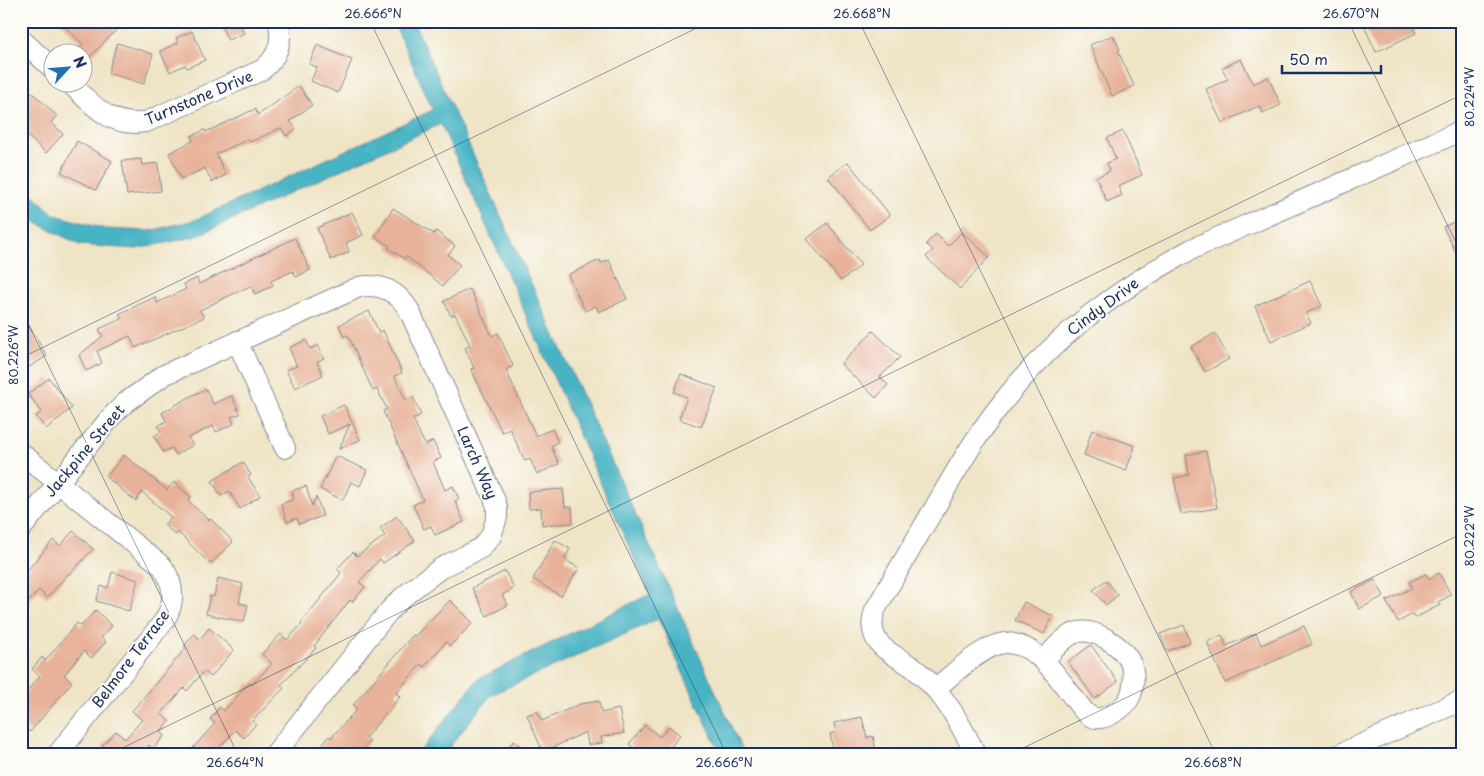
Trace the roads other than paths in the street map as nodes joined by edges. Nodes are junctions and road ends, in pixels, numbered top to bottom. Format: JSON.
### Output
{"nodes":[{"id":1,"x":278,"y":21,"type":"edge"},
{"id":2,"x":21,"y":39,"type":"edge"},
{"id":3,"x":42,"y":59,"type":"edge"},
{"id":4,"x":80,"y":92,"type":"edge"},
{"id":5,"x":1463,"y":130,"type":"edge"},
{"id":6,"x":237,"y":341,"type":"junction"},
{"id":7,"x":285,"y":448,"type":"dead end"},
{"id":8,"x":21,"y":453,"type":"edge"},
{"id":9,"x":58,"y":483,"type":"junction"},
{"id":10,"x":21,"y":529,"type":"edge"},
{"id":11,"x":1044,"y":660,"type":"junction"},
{"id":12,"x":936,"y":689,"type":"junction"},
{"id":13,"x":1463,"y":700,"type":"edge"},
{"id":14,"x":57,"y":755,"type":"edge"},
{"id":15,"x":274,"y":755,"type":"edge"},
{"id":16,"x":976,"y":755,"type":"edge"},
{"id":17,"x":1338,"y":755,"type":"edge"}],
"edges":[{"from":1,"to":4,"type":"street","name":"Turnstone Drive"},
{"from":2,"to":3,"type":"street"},
{"from":5,"to":12,"type":"street","name":"Cindy Drive"},
{"from":6,"to":7,"type":"street"},
{"from":6,"to":9,"type":"street","name":"Jackpine Street"},
{"from":6,"to":15,"type":"street","name":"Larch Way"},
{"from":8,"to":9,"type":"street","name":"Belmore Terrace"},
{"from":9,"to":10,"type":"street","name":"Jackpine Street"},
{"from":9,"to":14,"type":"street","name":"Belmore Terrace"},
{"from":11,"to":11,"type":"street"},
{"from":11,"to":12,"type":"street"},
{"from":12,"to":16,"type":"street"},
{"from":13,"to":17,"type":"street"}]}
